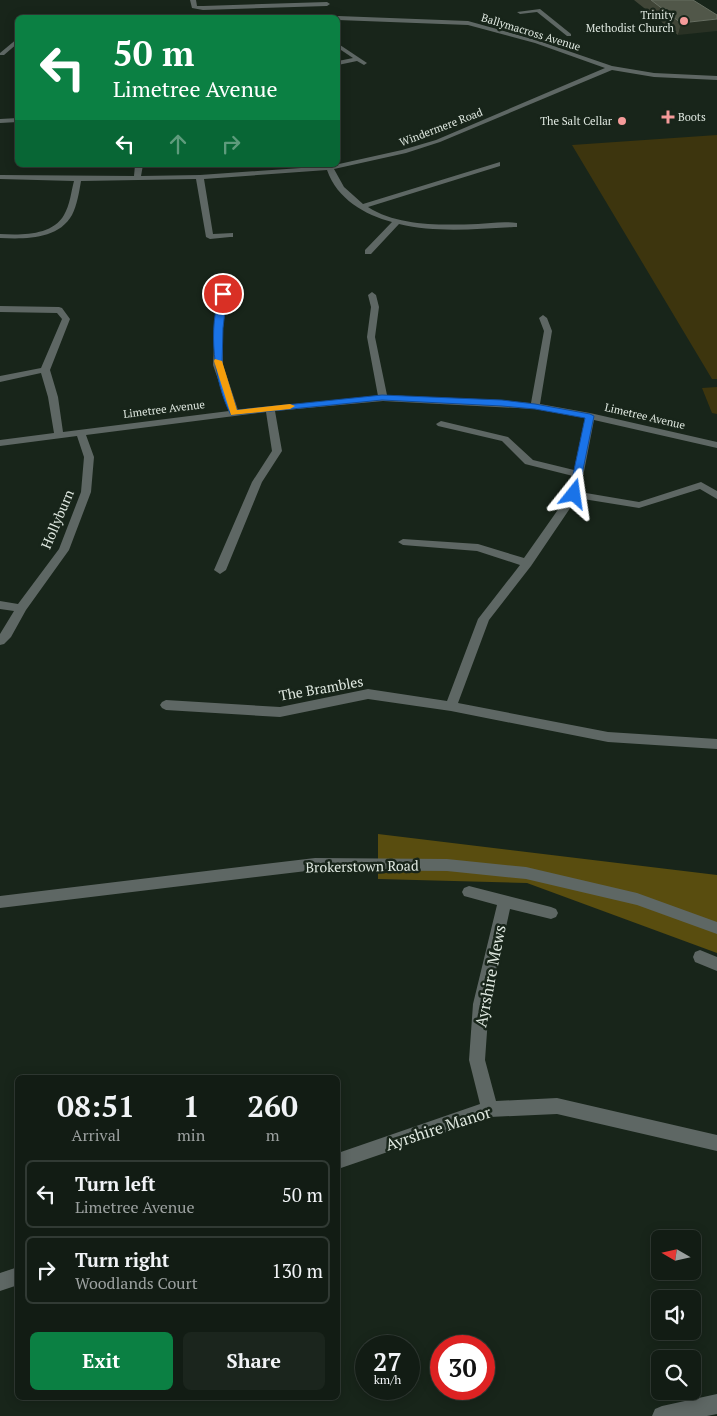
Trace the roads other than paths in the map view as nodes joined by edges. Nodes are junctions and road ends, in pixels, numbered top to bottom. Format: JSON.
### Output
{"nodes":[{"id":1,"x":194,"y":0,"type":"edge"},
{"id":2,"x":328,"y":5,"type":"edge"},
{"id":3,"x":520,"y":12,"type":"dead end"},
{"id":4,"x":340,"y":18,"type":"edge"},
{"id":5,"x":561,"y":37,"type":"dead end"},
{"id":6,"x":553,"y":38,"type":"dead end"},
{"id":7,"x":15,"y":42,"type":"edge"},
{"id":8,"x":537,"y":42,"type":"junction"},
{"id":9,"x":340,"y":47,"type":"edge"},
{"id":10,"x":1,"y":54,"type":"edge"},
{"id":11,"x":10,"y":54,"type":"dead end"},
{"id":12,"x":358,"y":59,"type":"junction"},
{"id":13,"x":340,"y":63,"type":"edge"},
{"id":14,"x":364,"y":63,"type":"dead end"},
{"id":15,"x":611,"y":68,"type":"junction"},
{"id":16,"x":717,"y":78,"type":"edge"},
{"id":17,"x":15,"y":120,"type":"edge"},
{"id":18,"x":0,"y":121,"type":"edge"},
{"id":19,"x":497,"y":164,"type":"dead end"},
{"id":20,"x":340,"y":166,"type":"edge"},
{"id":21,"x":139,"y":167,"type":"edge"},
{"id":22,"x":335,"y":167,"type":"edge"},
{"id":23,"x":330,"y":168,"type":"junction"},
{"id":24,"x":0,"y":177,"type":"edge"},
{"id":25,"x":200,"y":177,"type":"junction"},
{"id":26,"x":137,"y":178,"type":"junction"},
{"id":27,"x":78,"y":179,"type":"junction"},
{"id":28,"x":361,"y":207,"type":"junction"},
{"id":29,"x":396,"y":223,"type":"junction"},
{"id":30,"x":514,"y":225,"type":"dead end"},
{"id":31,"x":230,"y":235,"type":"dead end"},
{"id":32,"x":0,"y":236,"type":"edge"},
{"id":33,"x":368,"y":252,"type":"dead end"},
{"id":34,"x":223,"y":294,"type":"dead end"},
{"id":35,"x":372,"y":295,"type":"dead end"},
{"id":36,"x":0,"y":309,"type":"edge"},
{"id":37,"x":543,"y":318,"type":"dead end"},
{"id":38,"x":45,"y":370,"type":"junction"},
{"id":39,"x":0,"y":379,"type":"edge"},
{"id":40,"x":382,"y":398,"type":"junction"},
{"id":41,"x":535,"y":406,"type":"junction"},
{"id":42,"x":270,"y":408,"type":"junction"},
{"id":43,"x":234,"y":413,"type":"junction"},
{"id":44,"x":590,"y":416,"type":"junction"},
{"id":45,"x":441,"y":424,"type":"dead end"},
{"id":46,"x":80,"y":432,"type":"junction"},
{"id":47,"x":59,"y":435,"type":"junction"},
{"id":48,"x":0,"y":443,"type":"edge"},
{"id":49,"x":717,"y":445,"type":"edge"},
{"id":50,"x":579,"y":474,"type":"junction"},
{"id":51,"x":574,"y":494,"type":"junction"},
{"id":52,"x":717,"y":496,"type":"edge"},
{"id":53,"x":403,"y":542,"type":"dead end"},
{"id":54,"x":527,"y":563,"type":"junction"},
{"id":55,"x":220,"y":570,"type":"dead end"},
{"id":56,"x":0,"y":605,"type":"edge"},
{"id":57,"x":21,"y":608,"type":"junction"},
{"id":58,"x":0,"y":641,"type":"edge"},
{"id":59,"x":166,"y":705,"type":"dead end"},
{"id":60,"x":451,"y":706,"type":"junction"},
{"id":61,"x":717,"y":744,"type":"edge"},
{"id":62,"x":468,"y":892,"type":"dead end"},
{"id":63,"x":505,"y":901,"type":"junction"},
{"id":64,"x":0,"y":902,"type":"edge"},
{"id":65,"x":551,"y":913,"type":"dead end"},
{"id":66,"x":717,"y":928,"type":"edge"},
{"id":67,"x":700,"y":957,"type":"dead end"},
{"id":68,"x":717,"y":964,"type":"edge"},
{"id":69,"x":490,"y":1109,"type":"junction"},
{"id":70,"x":717,"y":1143,"type":"edge"},
{"id":71,"x":340,"y":1160,"type":"edge"},
{"id":72,"x":15,"y":1277,"type":"edge"},
{"id":73,"x":0,"y":1282,"type":"edge"},
{"id":74,"x":717,"y":1404,"type":"edge"},
{"id":75,"x":662,"y":1416,"type":"edge"}],
"edges":[{"from":1,"to":2,"type":"street"},
{"from":3,"to":5,"type":"street"},
{"from":4,"to":8,"type":"street","name":"Ballymacross Avenue"},
{"from":6,"to":8,"type":"street"},
{"from":7,"to":10,"type":"street"},
{"from":8,"to":15,"type":"street","name":"Ballymacross Avenue"},
{"from":9,"to":12,"type":"street"},
{"from":10,"to":11,"type":"street"},
{"from":12,"to":13,"type":"street"},
{"from":12,"to":14,"type":"street"},
{"from":15,"to":16,"type":"street","name":"Ballymacross Avenue"},
{"from":15,"to":20,"type":"street","name":"Windermere Road"},
{"from":17,"to":18,"type":"street"},
{"from":19,"to":28,"type":"street"},
{"from":21,"to":26,"type":"street"},
{"from":22,"to":23,"type":"street","name":"Windermere Road"},
{"from":23,"to":25,"type":"street","name":"Windermere Road"},
{"from":23,"to":28,"type":"street"},
{"from":24,"to":27,"type":"street","name":"Windermere Road"},
{"from":25,"to":26,"type":"street","name":"Windermere Road"},
{"from":25,"to":31,"type":"street"},
{"from":26,"to":27,"type":"street","name":"Windermere Road"},
{"from":27,"to":32,"type":"street"},
{"from":28,"to":29,"type":"street"},
{"from":29,"to":30,"type":"street"},
{"from":29,"to":33,"type":"street"},
{"from":34,"to":43,"type":"street"},
{"from":35,"to":40,"type":"street"},
{"from":36,"to":38,"type":"street"},
{"from":37,"to":41,"type":"street"},
{"from":38,"to":39,"type":"street"},
{"from":38,"to":47,"type":"street"},
{"from":40,"to":41,"type":"street","name":"Limetree Avenue"},
{"from":40,"to":42,"type":"street","name":"Limetree Avenue"},
{"from":41,"to":44,"type":"street","name":"Limetree Avenue"},
{"from":42,"to":43,"type":"street","name":"Limetree Avenue"},
{"from":42,"to":55,"type":"street"},
{"from":43,"to":46,"type":"street","name":"Limetree Avenue"},
{"from":44,"to":49,"type":"street","name":"Limetree Avenue"},
{"from":44,"to":50,"type":"street"},
{"from":45,"to":50,"type":"street"},
{"from":46,"to":47,"type":"street","name":"Limetree Avenue"},
{"from":46,"to":57,"type":"street","name":"Hollyburn"},
{"from":47,"to":48,"type":"street","name":"Limetree Avenue"},
{"from":50,"to":51,"type":"street"},
{"from":51,"to":52,"type":"street"},
{"from":51,"to":54,"type":"street"},
{"from":53,"to":54,"type":"street"},
{"from":54,"to":60,"type":"street"},
{"from":56,"to":57,"type":"street"},
{"from":57,"to":58,"type":"street","name":"Hollyburn"},
{"from":59,"to":60,"type":"street","name":"The Brambles"},
{"from":60,"to":61,"type":"street","name":"The Brambles"},
{"from":62,"to":63,"type":"street"},
{"from":63,"to":65,"type":"street"},
{"from":63,"to":69,"type":"street","name":"Ayrshire Mews"},
{"from":64,"to":66,"type":"street","name":"Brokerstown Road"},
{"from":67,"to":68,"type":"street"},
{"from":69,"to":70,"type":"street","name":"Ayrshire Manor"},
{"from":69,"to":71,"type":"street","name":"Ayrshire Manor"},
{"from":72,"to":73,"type":"street"},
{"from":74,"to":75,"type":"street"}]}
